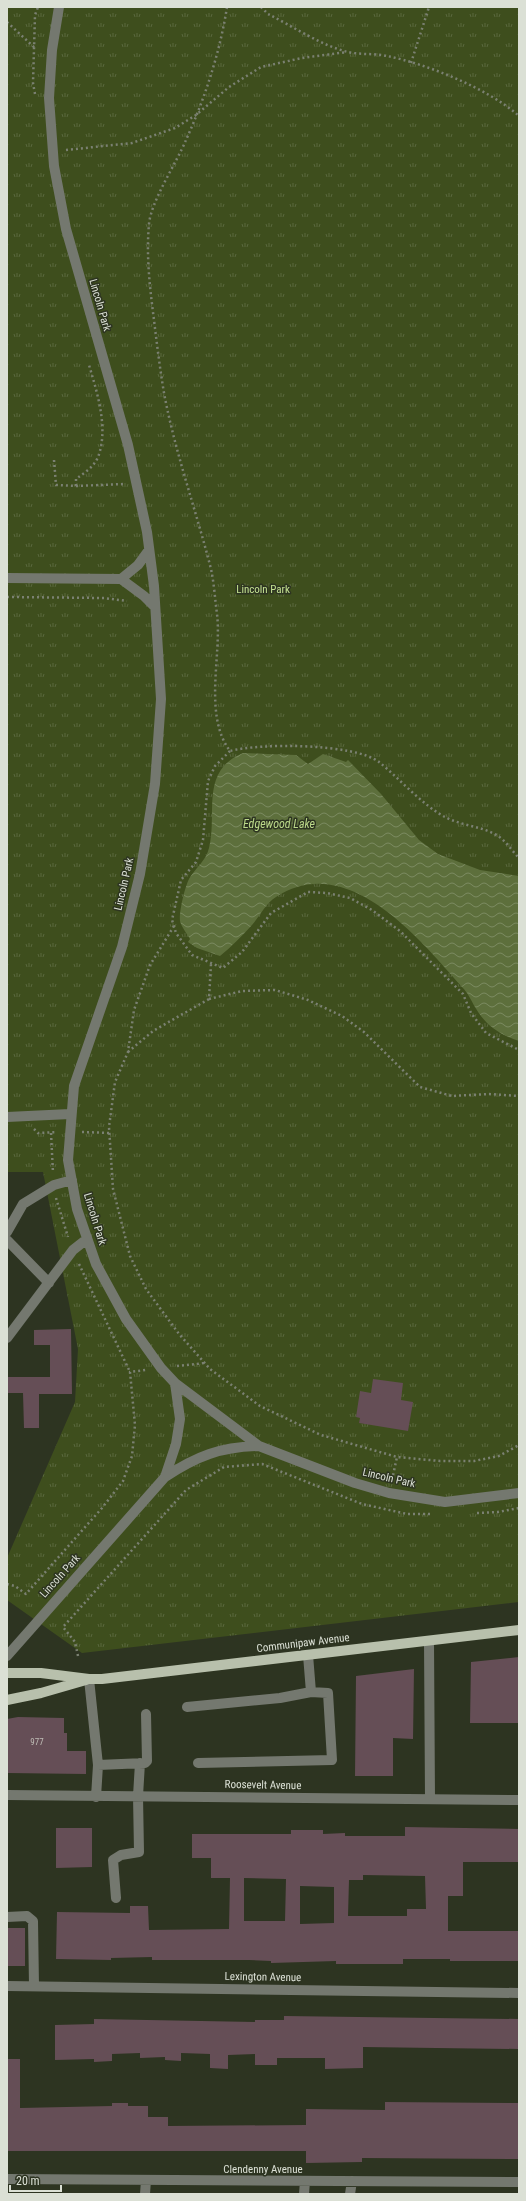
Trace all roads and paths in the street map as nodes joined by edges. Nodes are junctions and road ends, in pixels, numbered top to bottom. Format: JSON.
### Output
{"nodes":[{"id":1,"x":59,"y":7,"type":"edge"},
{"id":2,"x":227,"y":7,"type":"edge"},
{"id":3,"x":261,"y":7,"type":"edge"},
{"id":4,"x":429,"y":7,"type":"edge"},
{"id":5,"x":7,"y":22,"type":"edge"},
{"id":6,"x":35,"y":48,"type":"dead end"},
{"id":7,"x":347,"y":52,"type":"junction"},
{"id":8,"x":411,"y":63,"type":"junction"},
{"id":9,"x":196,"y":115,"type":"junction"},
{"id":10,"x":519,"y":116,"type":"edge"},
{"id":11,"x":54,"y":151,"type":"junction"},
{"id":12,"x":76,"y":486,"type":"dead end"},
{"id":13,"x":127,"y":491,"type":"dead end"},
{"id":14,"x":149,"y":550,"type":"junction"},
{"id":15,"x":7,"y":578,"type":"edge"},
{"id":16,"x":121,"y":579,"type":"junction"},
{"id":17,"x":7,"y":597,"type":"edge"},
{"id":18,"x":134,"y":605,"type":"dead end"},
{"id":19,"x":155,"y":607,"type":"junction"},
{"id":20,"x":230,"y":751,"type":"junction"},
{"id":21,"x":519,"y":858,"type":"edge"},
{"id":22,"x":174,"y":926,"type":"junction"},
{"id":23,"x":211,"y":964,"type":"junction"},
{"id":24,"x":209,"y":999,"type":"junction"},
{"id":25,"x":519,"y":1050,"type":"edge"},
{"id":26,"x":128,"y":1052,"type":"junction"},
{"id":27,"x":519,"y":1096,"type":"edge"},
{"id":28,"x":70,"y":1114,"type":"junction"},
{"id":29,"x":7,"y":1117,"type":"edge"},
{"id":30,"x":72,"y":1180,"type":"junction"},
{"id":31,"x":7,"y":1232,"type":"edge"},
{"id":32,"x":7,"y":1240,"type":"edge"},
{"id":33,"x":87,"y":1240,"type":"junction"},
{"id":34,"x":49,"y":1283,"type":"junction"},
{"id":35,"x":7,"y":1338,"type":"edge"},
{"id":36,"x":205,"y":1363,"type":"junction"},
{"id":37,"x":161,"y":1368,"type":"junction"},
{"id":38,"x":175,"y":1383,"type":"junction"},
{"id":39,"x":519,"y":1445,"type":"edge"},
{"id":40,"x":259,"y":1446,"type":"junction"},
{"id":41,"x":164,"y":1476,"type":"junction"},
{"id":42,"x":519,"y":1493,"type":"edge"},
{"id":43,"x":519,"y":1508,"type":"edge"},
{"id":44,"x":476,"y":1513,"type":"dead end"},
{"id":45,"x":438,"y":1514,"type":"dead end"},
{"id":46,"x":7,"y":1584,"type":"edge"},
{"id":47,"x":519,"y":1630,"type":"edge"},
{"id":48,"x":429,"y":1641,"type":"junction"},
{"id":49,"x":308,"y":1655,"type":"junction"},
{"id":50,"x":7,"y":1656,"type":"edge"},
{"id":51,"x":78,"y":1656,"type":"dead end"},
{"id":52,"x":7,"y":1673,"type":"edge"},
{"id":53,"x":89,"y":1679,"type":"junction"},
{"id":54,"x":311,"y":1692,"type":"junction"},
{"id":55,"x":7,"y":1700,"type":"edge"},
{"id":56,"x":187,"y":1707,"type":"dead end"},
{"id":57,"x":146,"y":1714,"type":"dead end"},
{"id":58,"x":140,"y":1763,"type":"junction"},
{"id":59,"x":198,"y":1763,"type":"dead end"},
{"id":60,"x":98,"y":1765,"type":"junction"},
{"id":61,"x":7,"y":1795,"type":"edge"},
{"id":62,"x":138,"y":1796,"type":"junction"},
{"id":63,"x":96,"y":1797,"type":"junction"},
{"id":64,"x":430,"y":1799,"type":"junction"},
{"id":65,"x":519,"y":1800,"type":"edge"},
{"id":66,"x":116,"y":1898,"type":"dead end"},
{"id":67,"x":7,"y":1917,"type":"edge"},
{"id":68,"x":7,"y":1986,"type":"edge"},
{"id":69,"x":34,"y":1986,"type":"junction"},
{"id":70,"x":519,"y":1993,"type":"edge"},
{"id":71,"x":7,"y":2179,"type":"edge"},
{"id":72,"x":146,"y":2180,"type":"junction"},
{"id":73,"x":305,"y":2181,"type":"junction"},
{"id":74,"x":352,"y":2181,"type":"junction"},
{"id":75,"x":519,"y":2182,"type":"edge"},
{"id":76,"x":145,"y":2194,"type":"edge"},
{"id":77,"x":304,"y":2194,"type":"edge"},
{"id":78,"x":350,"y":2194,"type":"edge"}],
"edges":[{"from":1,"to":11,"type":"street","name":"Lincoln Park"},
{"from":2,"to":9,"type":"path"},
{"from":3,"to":7,"type":"path"},
{"from":4,"to":8,"type":"path"},
{"from":5,"to":6,"type":"path"},
{"from":7,"to":8,"type":"path"},
{"from":7,"to":9,"type":"path"},
{"from":8,"to":10,"type":"path"},
{"from":9,"to":11,"type":"path"},
{"from":9,"to":20,"type":"path"},
{"from":11,"to":14,"type":"street","name":"Lincoln Park"},
{"from":12,"to":13,"type":"path"},
{"from":14,"to":16,"type":"street"},
{"from":14,"to":19,"type":"street","name":"Lincoln Park"},
{"from":15,"to":16,"type":"street"},
{"from":16,"to":19,"type":"street"},
{"from":17,"to":18,"type":"path"},
{"from":19,"to":28,"type":"street","name":"Lincoln Park"},
{"from":20,"to":21,"type":"path"},
{"from":20,"to":22,"type":"path"},
{"from":22,"to":23,"type":"path"},
{"from":22,"to":26,"type":"path"},
{"from":23,"to":24,"type":"path"},
{"from":23,"to":25,"type":"path"},
{"from":24,"to":26,"type":"path"},
{"from":24,"to":27,"type":"path"},
{"from":26,"to":36,"type":"path"},
{"from":28,"to":29,"type":"street"},
{"from":28,"to":30,"type":"street","name":"Lincoln Park"},
{"from":30,"to":31,"type":"street"},
{"from":30,"to":33,"type":"street","name":"Lincoln Park"},
{"from":32,"to":34,"type":"street"},
{"from":33,"to":34,"type":"street"},
{"from":33,"to":37,"type":"street","name":"Lincoln Park"},
{"from":34,"to":35,"type":"street"},
{"from":36,"to":37,"type":"path"},
{"from":36,"to":39,"type":"path"},
{"from":37,"to":38,"type":"street","name":"Lincoln Park"},
{"from":37,"to":46,"type":"path"},
{"from":38,"to":40,"type":"street","name":"Lincoln Park"},
{"from":38,"to":41,"type":"street","name":"Lincoln Park"},
{"from":40,"to":41,"type":"street","name":"Lincoln Park"},
{"from":40,"to":42,"type":"street","name":"Lincoln Park"},
{"from":41,"to":50,"type":"street","name":"Lincoln Park"},
{"from":43,"to":44,"type":"path"},
{"from":45,"to":51,"type":"path"},
{"from":47,"to":48,"type":"main road","name":"Communipaw Avenue"},
{"from":48,"to":49,"type":"main road","name":"Communipaw Avenue"},
{"from":48,"to":64,"type":"street"},
{"from":49,"to":53,"type":"main road","name":"Communipaw Avenue"},
{"from":49,"to":54,"type":"street"},
{"from":52,"to":53,"type":"main road","name":"Communipaw Avenue"},
{"from":53,"to":55,"type":"main road","name":"Communipaw Avenue"},
{"from":53,"to":60,"type":"street"},
{"from":54,"to":56,"type":"street"},
{"from":54,"to":59,"type":"street"},
{"from":57,"to":58,"type":"street"},
{"from":58,"to":60,"type":"street"},
{"from":58,"to":62,"type":"street"},
{"from":60,"to":63,"type":"street"},
{"from":61,"to":63,"type":"street","name":"Roosevelt Avenue"},
{"from":62,"to":63,"type":"street","name":"Roosevelt Avenue"},
{"from":62,"to":64,"type":"street","name":"Roosevelt Avenue"},
{"from":62,"to":66,"type":"street"},
{"from":64,"to":65,"type":"street","name":"Roosevelt Avenue"},
{"from":67,"to":69,"type":"street"},
{"from":68,"to":69,"type":"street","name":"Lexington Avenue"},
{"from":69,"to":70,"type":"street","name":"Lexington Avenue"},
{"from":71,"to":72,"type":"street","name":"Clendenny Avenue"},
{"from":72,"to":73,"type":"street","name":"Clendenny Avenue"},
{"from":72,"to":76,"type":"street"},
{"from":73,"to":74,"type":"street","name":"Clendenny Avenue"},
{"from":73,"to":77,"type":"street"},
{"from":74,"to":75,"type":"street","name":"Clendenny Avenue"},
{"from":74,"to":78,"type":"street"}]}
